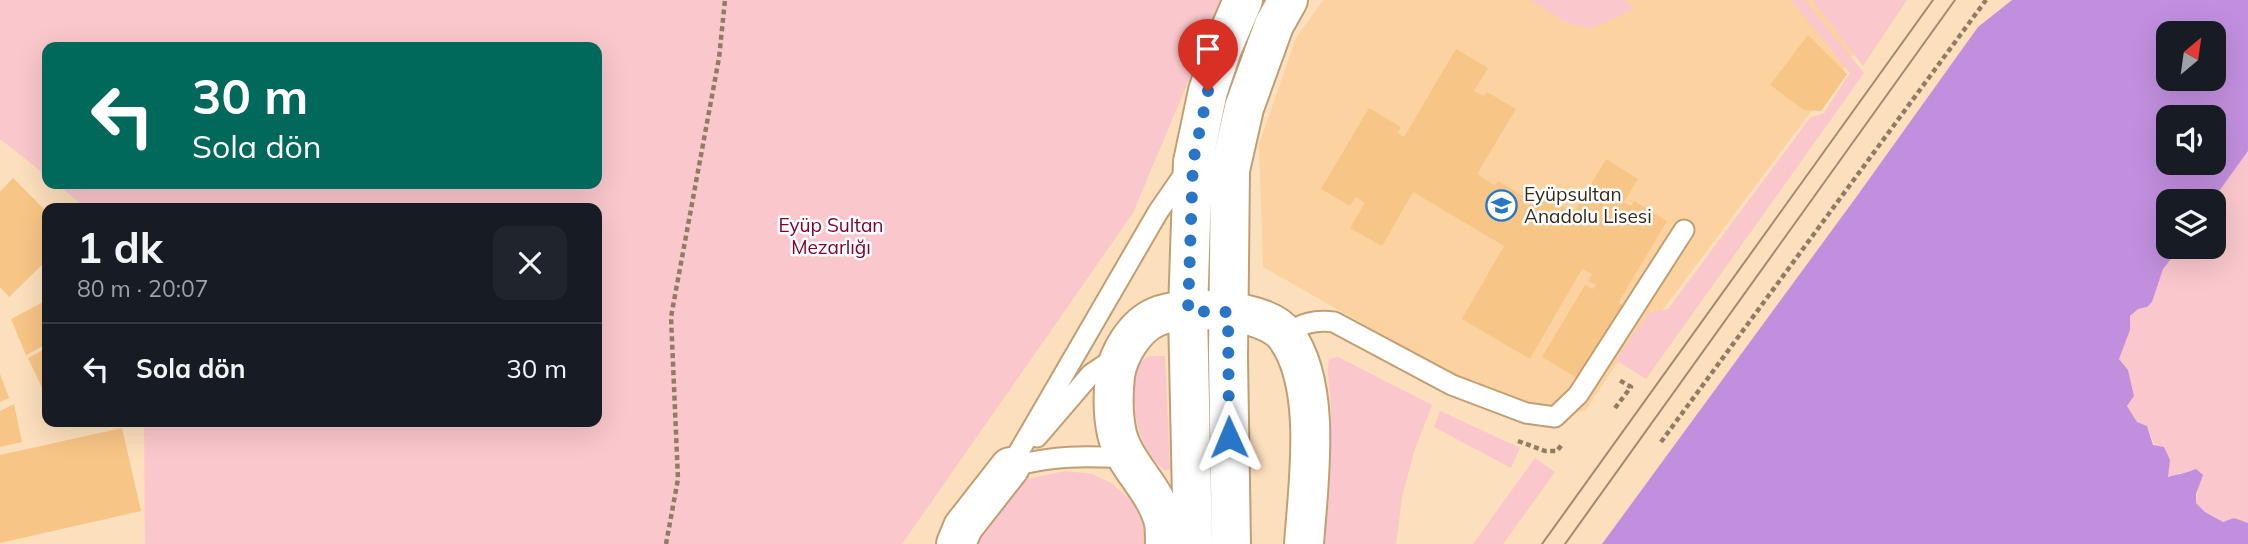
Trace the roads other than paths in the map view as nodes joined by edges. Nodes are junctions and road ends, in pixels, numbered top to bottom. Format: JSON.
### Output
{"nodes":[{"id":1,"x":1243,"y":0,"type":"edge"},
{"id":2,"x":1288,"y":0,"type":"edge"},
{"id":3,"x":1193,"y":162,"type":"junction"},
{"id":4,"x":1684,"y":229,"type":"dead end"},
{"id":5,"x":1188,"y":311,"type":"junction"},
{"id":6,"x":1228,"y":312,"type":"junction"},
{"id":7,"x":1285,"y":334,"type":"junction"},
{"id":8,"x":1122,"y":353,"type":"junction"},
{"id":9,"x":1128,"y":458,"type":"junction"},
{"id":10,"x":1010,"y":467,"type":"junction"},
{"id":11,"x":956,"y":544,"type":"edge"},
{"id":12,"x":1165,"y":544,"type":"edge"},
{"id":13,"x":1193,"y":544,"type":"edge"},
{"id":14,"x":1231,"y":544,"type":"edge"},
{"id":15,"x":1304,"y":544,"type":"edge"}],
"edges":[{"from":1,"to":3,"type":"main road"},
{"from":2,"to":6,"type":"main road"},
{"from":3,"to":5,"type":"main road"},
{"from":3,"to":10,"type":"lane"},
{"from":4,"to":7,"type":"lane"},
{"from":5,"to":6,"type":"main road"},
{"from":5,"to":8,"type":"main road"},
{"from":5,"to":13,"type":"main road"},
{"from":6,"to":7,"type":"main road"},
{"from":6,"to":14,"type":"main road"},
{"from":7,"to":15,"type":"main road"},
{"from":8,"to":9,"type":"main road"},
{"from":8,"to":10,"type":"lane"},
{"from":9,"to":10,"type":"lane"},
{"from":9,"to":12,"type":"main road"},
{"from":10,"to":11,"type":"main road"}]}
